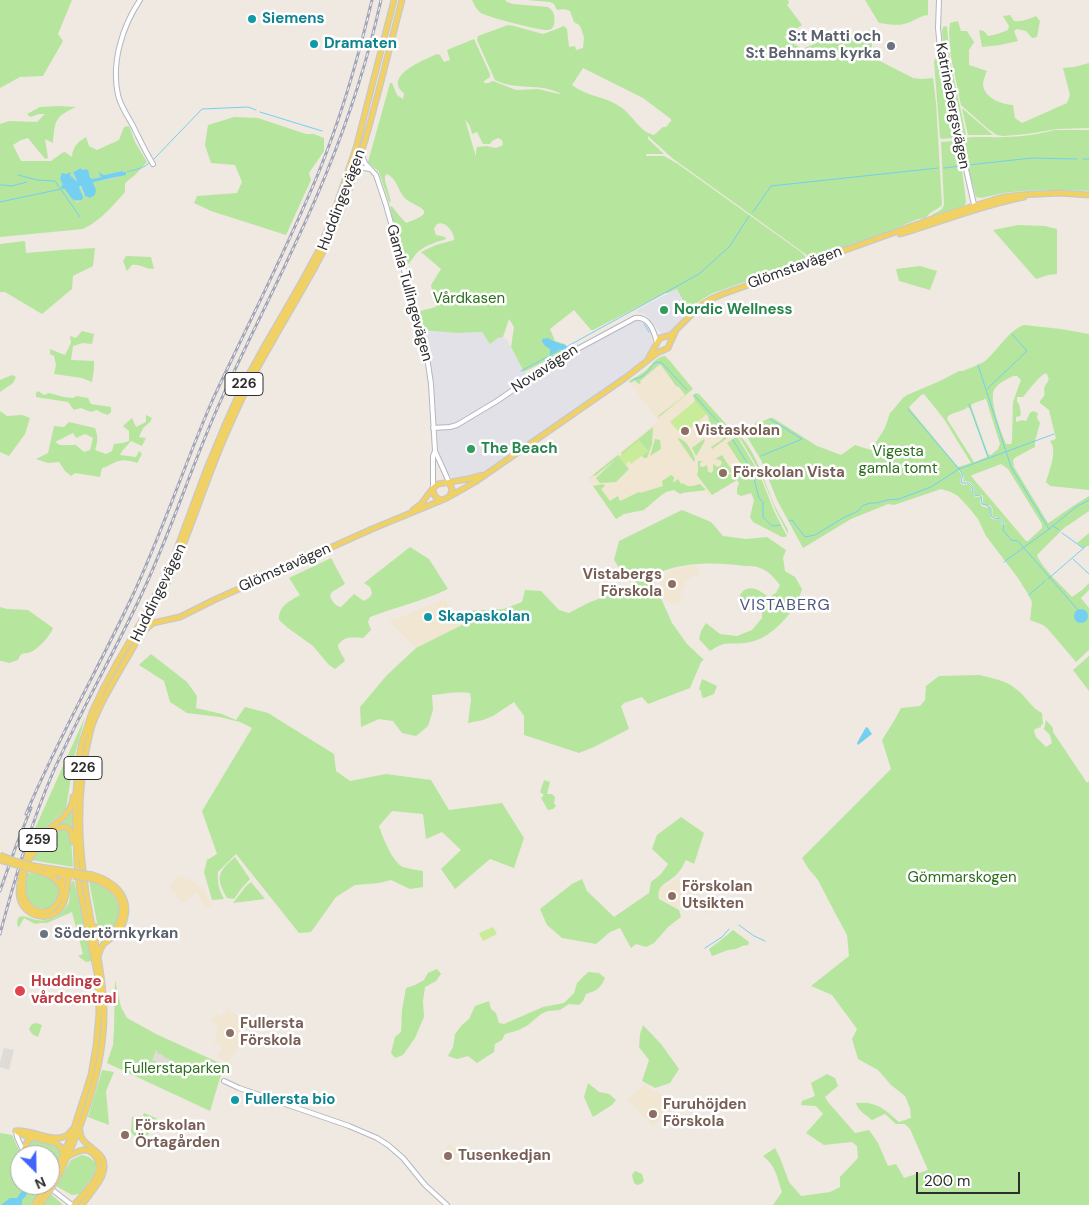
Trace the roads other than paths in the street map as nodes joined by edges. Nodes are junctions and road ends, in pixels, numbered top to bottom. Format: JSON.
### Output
{"nodes":[{"id":1,"x":140,"y":0,"type":"edge"},
{"id":2,"x":394,"y":0,"type":"edge"},
{"id":3,"x":402,"y":0,"type":"edge"},
{"id":4,"x":939,"y":0,"type":"edge"},
{"id":5,"x":361,"y":153,"type":"junction"},
{"id":6,"x":353,"y":158,"type":"junction"},
{"id":7,"x":152,"y":162,"type":"dead end"},
{"id":8,"x":357,"y":165,"type":"junction"},
{"id":9,"x":370,"y":169,"type":"junction"},
{"id":10,"x":1089,"y":194,"type":"edge"},
{"id":11,"x":974,"y":208,"type":"junction"},
{"id":12,"x":676,"y":330,"type":"junction"},
{"id":13,"x":654,"y":331,"type":"junction"},
{"id":14,"x":664,"y":337,"type":"junction"},
{"id":15,"x":657,"y":343,"type":"junction"},
{"id":16,"x":670,"y":343,"type":"junction"},
{"id":17,"x":663,"y":350,"type":"junction"},
{"id":18,"x":647,"y":360,"type":"junction"},
{"id":19,"x":433,"y":428,"type":"junction"},
{"id":20,"x":435,"y":451,"type":"junction"},
{"id":21,"x":490,"y":472,"type":"junction"},
{"id":22,"x":449,"y":482,"type":"junction"},
{"id":23,"x":433,"y":489,"type":"junction"},
{"id":24,"x":450,"y":496,"type":"junction"},
{"id":25,"x":442,"y":500,"type":"junction"},
{"id":26,"x":406,"y":515,"type":"junction"},
{"id":27,"x":152,"y":614,"type":"junction"},
{"id":28,"x":146,"y":615,"type":"junction"},
{"id":29,"x":164,"y":620,"type":"junction"},
{"id":30,"x":139,"y":638,"type":"junction"},
{"id":31,"x":76,"y":787,"type":"junction"},
{"id":32,"x":0,"y":855,"type":"edge"},
{"id":33,"x":0,"y":860,"type":"edge"},
{"id":34,"x":77,"y":865,"type":"junction"},
{"id":35,"x":34,"y":868,"type":"junction"},
{"id":36,"x":69,"y":874,"type":"junction"},
{"id":37,"x":93,"y":877,"type":"junction"},
{"id":38,"x":62,"y":888,"type":"junction"},
{"id":39,"x":89,"y":910,"type":"junction"},
{"id":40,"x":98,"y":957,"type":"junction"},
{"id":41,"x":224,"y":1081,"type":"dead end"},
{"id":42,"x":77,"y":1127,"type":"junction"},
{"id":43,"x":16,"y":1131,"type":"junction"},
{"id":44,"x":34,"y":1137,"type":"junction"},
{"id":45,"x":20,"y":1145,"type":"edge"},
{"id":46,"x":26,"y":1145,"type":"edge"},
{"id":47,"x":65,"y":1156,"type":"junction"},
{"id":48,"x":60,"y":1166,"type":"edge"},
{"id":49,"x":60,"y":1195,"type":"edge"},
{"id":50,"x":73,"y":1205,"type":"edge"},
{"id":51,"x":82,"y":1205,"type":"edge"},
{"id":52,"x":447,"y":1205,"type":"edge"}],
"edges":[{"from":1,"to":7,"type":"street"},
{"from":2,"to":6,"type":"main road","name":"Huddingevägen","number":"226"},
{"from":3,"to":5,"type":"main road","name":"Huddingevägen","number":"226"},
{"from":4,"to":11,"type":"street","name":"Katrinebergsvägen"},
{"from":5,"to":8,"type":"main road","name":"Huddingevägen","number":"226"},
{"from":5,"to":9,"type":"street","name":"Gamla Tullingevägen"},
{"from":6,"to":8,"type":"street"},
{"from":6,"to":28,"type":"main road","name":"Huddingevägen","number":"226"},
{"from":8,"to":9,"type":"street"},
{"from":8,"to":27,"type":"main road","name":"Huddingevägen","number":"226"},
{"from":9,"to":19,"type":"street","name":"Gamla Tullingevägen"},
{"from":10,"to":11,"type":"main road","name":"Glömstavägen"},
{"from":11,"to":12,"type":"main road","name":"Glömstavägen"},
{"from":12,"to":14,"type":"main road","name":"Glömstavägen"},
{"from":12,"to":16,"type":"main road","name":"Glömstavägen"},
{"from":13,"to":14,"type":"street","name":"Novavägen"},
{"from":13,"to":15,"type":"street"},
{"from":13,"to":19,"type":"street","name":"Novavägen"},
{"from":14,"to":15,"type":"main road","name":"Glömstavägen"},
{"from":14,"to":16,"type":"main road"},
{"from":15,"to":17,"type":"main road"},
{"from":15,"to":18,"type":"main road","name":"Glömstavägen"},
{"from":16,"to":17,"type":"main road","name":"Glömstavägen"},
{"from":17,"to":18,"type":"main road","name":"Glömstavägen"},
{"from":18,"to":21,"type":"main road","name":"Glömstavägen"},
{"from":19,"to":20,"type":"street","name":"Gamla Tullingevägen"},
{"from":20,"to":22,"type":"street","name":"Gamla Tullingevägen"},
{"from":20,"to":23,"type":"street","name":"Gamla Tullingevägen"},
{"from":21,"to":22,"type":"main road","name":"Glömstavägen"},
{"from":21,"to":24,"type":"main road","name":"Glömstavägen"},
{"from":22,"to":23,"type":"main road","name":"Glömstavägen"},
{"from":22,"to":24,"type":"main road"},
{"from":23,"to":25,"type":"main road"},
{"from":23,"to":26,"type":"main road","name":"Glömstavägen"},
{"from":24,"to":25,"type":"main road","name":"Glömstavägen"},
{"from":25,"to":26,"type":"main road","name":"Glömstavägen"},
{"from":26,"to":29,"type":"main road","name":"Glömstavägen"},
{"from":27,"to":28,"type":"main road"},
{"from":27,"to":29,"type":"main road"},
{"from":27,"to":30,"type":"main road","name":"Huddingevägen","number":"226"},
{"from":28,"to":31,"type":"main road","name":"Huddingevägen","number":"226"},
{"from":29,"to":30,"type":"main road","name":"Glömstavägen"},
{"from":30,"to":39,"type":"main road","name":"Huddingevägen","number":"226"},
{"from":31,"to":34,"type":"main road","name":"Huddingevägen","number":"226"},
{"from":31,"to":36,"type":"main road","number":"259"},
{"from":32,"to":35,"type":"main road","number":"259","bridge":true},
{"from":33,"to":35,"type":"main road","number":"259","bridge":true},
{"from":34,"to":38,"type":"main road"},
{"from":34,"to":42,"type":"main road","name":"Huddingevägen","number":"226"},
{"from":35,"to":36,"type":"main road","number":"259"},
{"from":35,"to":38,"type":"main road"},
{"from":36,"to":37,"type":"main road","number":"259","bridge":true},
{"from":36,"to":38,"type":"main road"},
{"from":37,"to":39,"type":"main road","number":"259"},
{"from":37,"to":40,"type":"main road"},
{"from":39,"to":40,"type":"main road","name":"Huddingevägen","number":"226"},
{"from":40,"to":42,"type":"main road","name":"Huddingevägen","number":"226"},
{"from":41,"to":52,"type":"street"},
{"from":42,"to":43,"type":"main road"},
{"from":42,"to":47,"type":"main road","name":"Huddingevägen","number":"226"},
{"from":42,"to":51,"type":"main road"},
{"from":43,"to":44,"type":"main road"},
{"from":43,"to":45,"type":"street"},
{"from":44,"to":46,"type":"main road"},
{"from":44,"to":47,"type":"main road"},
{"from":47,"to":48,"type":"main road","name":"Huddingevägen","number":"226"},
{"from":47,"to":50,"type":"main road"},
{"from":49,"to":50,"type":"street"}]}
